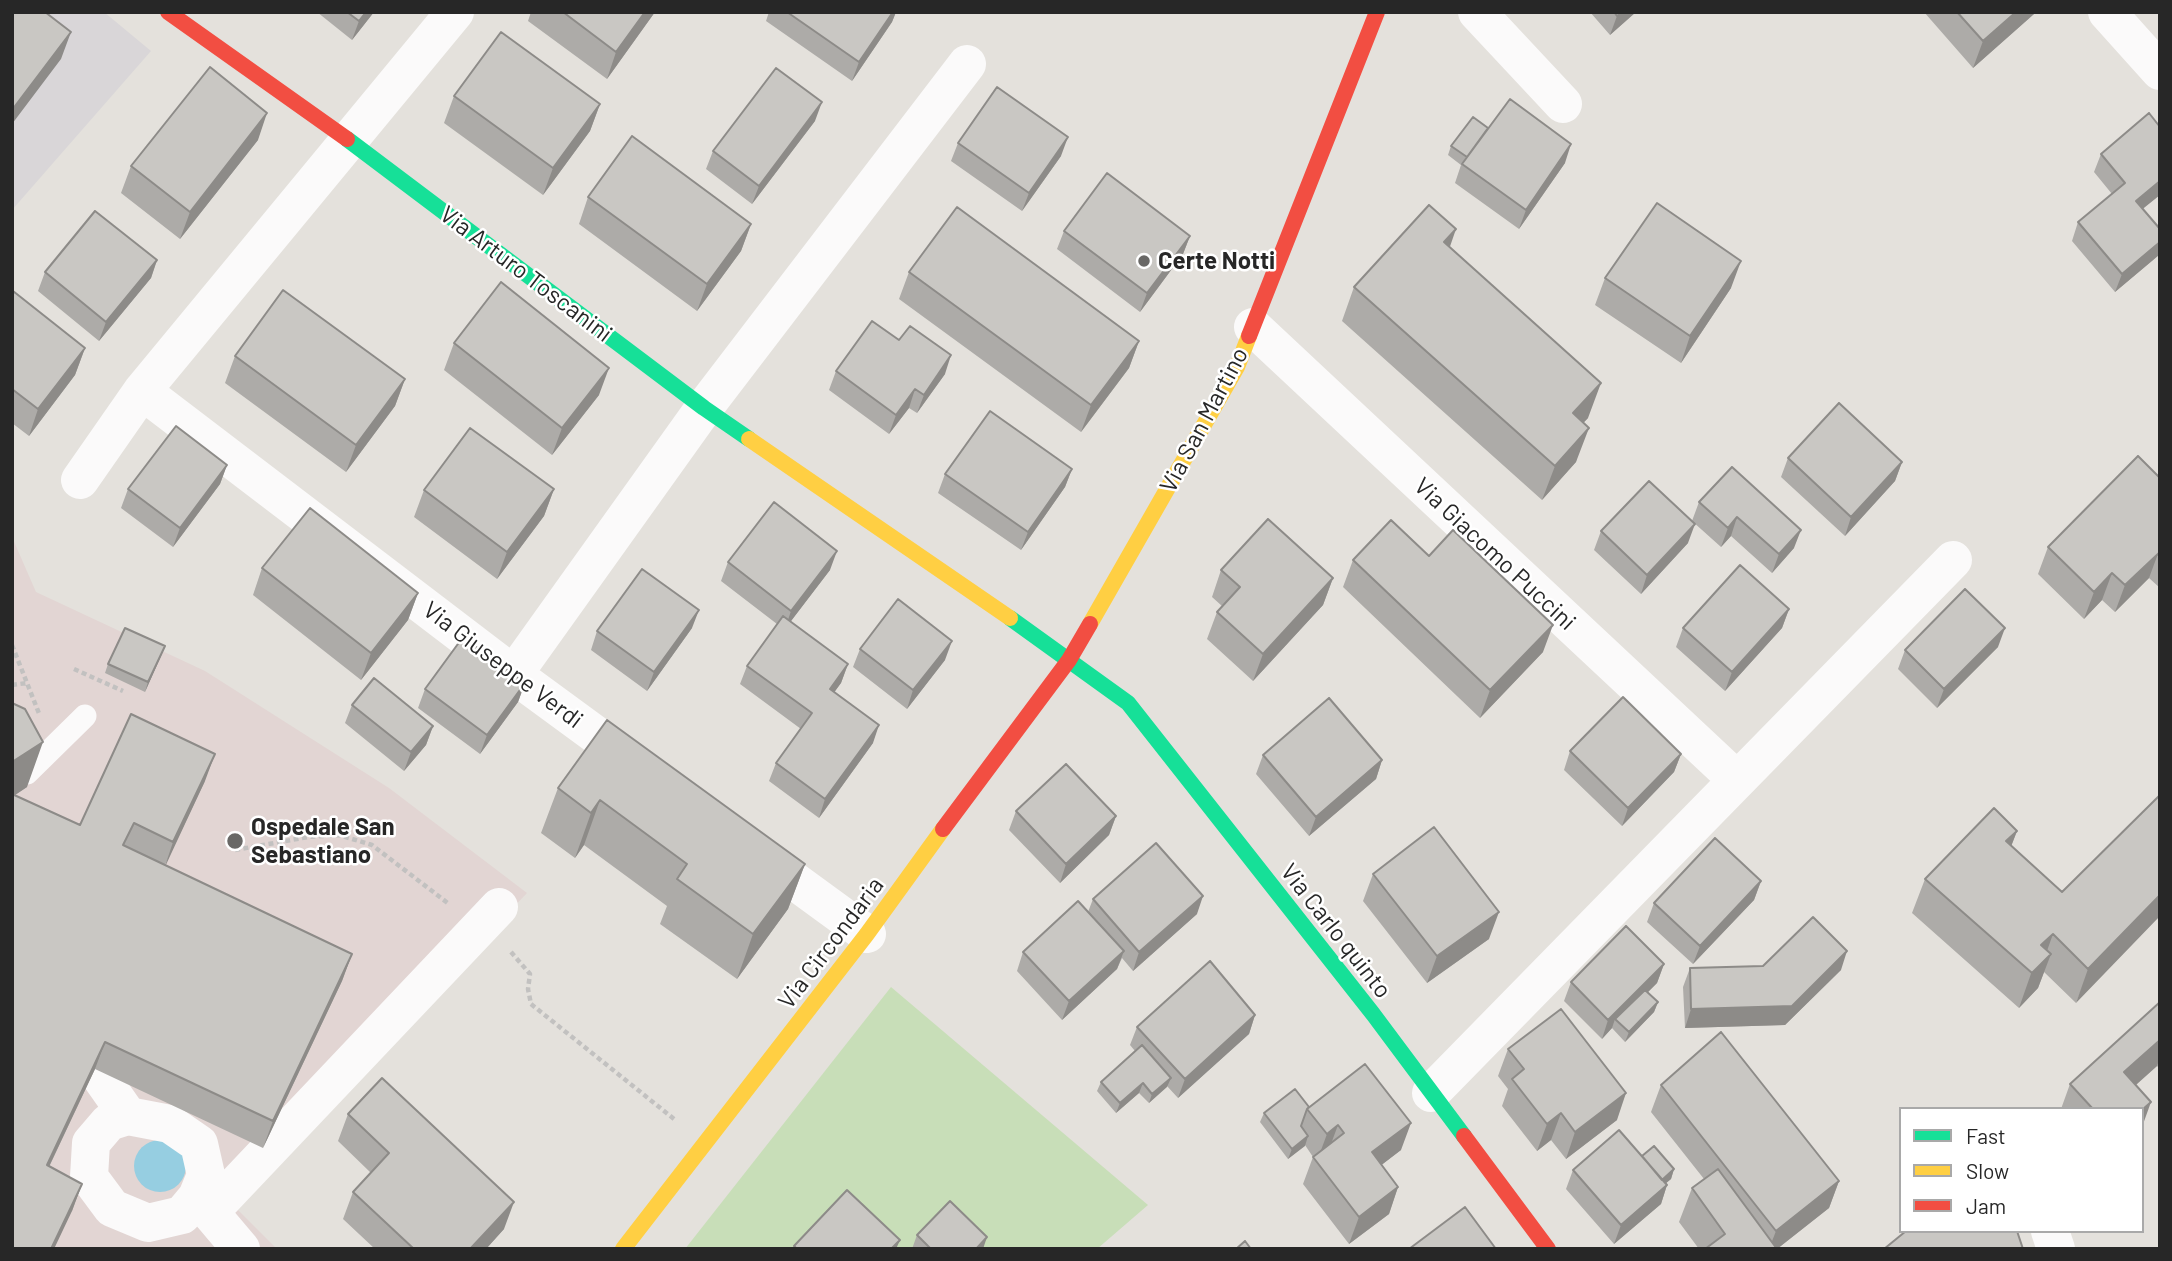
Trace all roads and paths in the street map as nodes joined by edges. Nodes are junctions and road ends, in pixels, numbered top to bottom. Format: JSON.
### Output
{"nodes":[{"id":1,"x":168,"y":12,"type":"edge"},
{"id":2,"x":455,"y":12,"type":"edge"},
{"id":3,"x":1377,"y":12,"type":"edge"},
{"id":4,"x":1477,"y":12,"type":"edge"},
{"id":5,"x":2107,"y":12,"type":"edge"},
{"id":6,"x":967,"y":64,"type":"dead end"},
{"id":7,"x":2160,"y":71,"type":"edge"},
{"id":8,"x":1563,"y":104,"type":"dead end"},
{"id":9,"x":348,"y":140,"type":"junction"},
{"id":10,"x":1252,"y":327,"type":"junction"},
{"id":11,"x":142,"y":391,"type":"junction"},
{"id":12,"x":704,"y":408,"type":"junction"},
{"id":13,"x":80,"y":480,"type":"dead end"},
{"id":14,"x":1953,"y":560,"type":"dead end"},
{"id":15,"x":12,"y":645,"type":"edge"},
{"id":16,"x":1069,"y":660,"type":"junction"},
{"id":17,"x":521,"y":664,"type":"dead end"},
{"id":18,"x":74,"y":669,"type":"dead end"},
{"id":19,"x":27,"y":683,"type":"junction"},
{"id":20,"x":12,"y":685,"type":"edge"},
{"id":21,"x":123,"y":691,"type":"dead end"},
{"id":22,"x":85,"y":716,"type":"dead end"},
{"id":23,"x":41,"y":720,"type":"dead end"},
{"id":24,"x":27,"y":773,"type":"edge"},
{"id":25,"x":1737,"y":780,"type":"junction"},
{"id":26,"x":660,"y":782,"type":"edge"},
{"id":27,"x":725,"y":830,"type":"edge"},
{"id":28,"x":499,"y":907,"type":"dead end"},
{"id":29,"x":867,"y":934,"type":"junction"},
{"id":30,"x":95,"y":1069,"type":"edge"},
{"id":31,"x":1431,"y":1093,"type":"junction"},
{"id":32,"x":128,"y":1116,"type":"junction"},
{"id":33,"x":204,"y":1205,"type":"junction"},
{"id":34,"x":241,"y":1249,"type":"edge"},
{"id":35,"x":622,"y":1249,"type":"edge"},
{"id":36,"x":1548,"y":1249,"type":"edge"}],
"edges":[{"from":1,"to":9,"type":"street","name":"Via Arturo Toscanini"},
{"from":2,"to":9,"type":"street"},
{"from":3,"to":10,"type":"street","name":"Via San Martino"},
{"from":4,"to":8,"type":"street"},
{"from":5,"to":7,"type":"street"},
{"from":6,"to":12,"type":"street"},
{"from":9,"to":11,"type":"street"},
{"from":9,"to":12,"type":"street","name":"Via Arturo Toscanini"},
{"from":10,"to":16,"type":"street","name":"Via San Martino"},
{"from":10,"to":25,"type":"street","name":"Via Giacomo Puccini"},
{"from":11,"to":13,"type":"street"},
{"from":11,"to":26,"type":"street","name":"Via Giuseppe Verdi"},
{"from":12,"to":16,"type":"street","name":"Via Arturo Toscanini"},
{"from":12,"to":17,"type":"street"},
{"from":14,"to":25,"type":"street"},
{"from":15,"to":19,"type":"path"},
{"from":16,"to":29,"type":"street","name":"Via Circondaria"},
{"from":16,"to":31,"type":"street","name":"Via Carlo quinto"},
{"from":18,"to":21,"type":"path"},
{"from":19,"to":20,"type":"path"},
{"from":19,"to":23,"type":"path"},
{"from":22,"to":24,"type":"lane"},
{"from":25,"to":31,"type":"street"},
{"from":27,"to":29,"type":"street"},
{"from":28,"to":33,"type":"street"},
{"from":29,"to":35,"type":"street","name":"Via Circondaria"},
{"from":30,"to":32,"type":"street"},
{"from":31,"to":36,"type":"street","name":"Via Carlo quinto"},
{"from":32,"to":33,"type":"street"},
{"from":32,"to":33,"type":"street"},
{"from":33,"to":34,"type":"street"}]}
